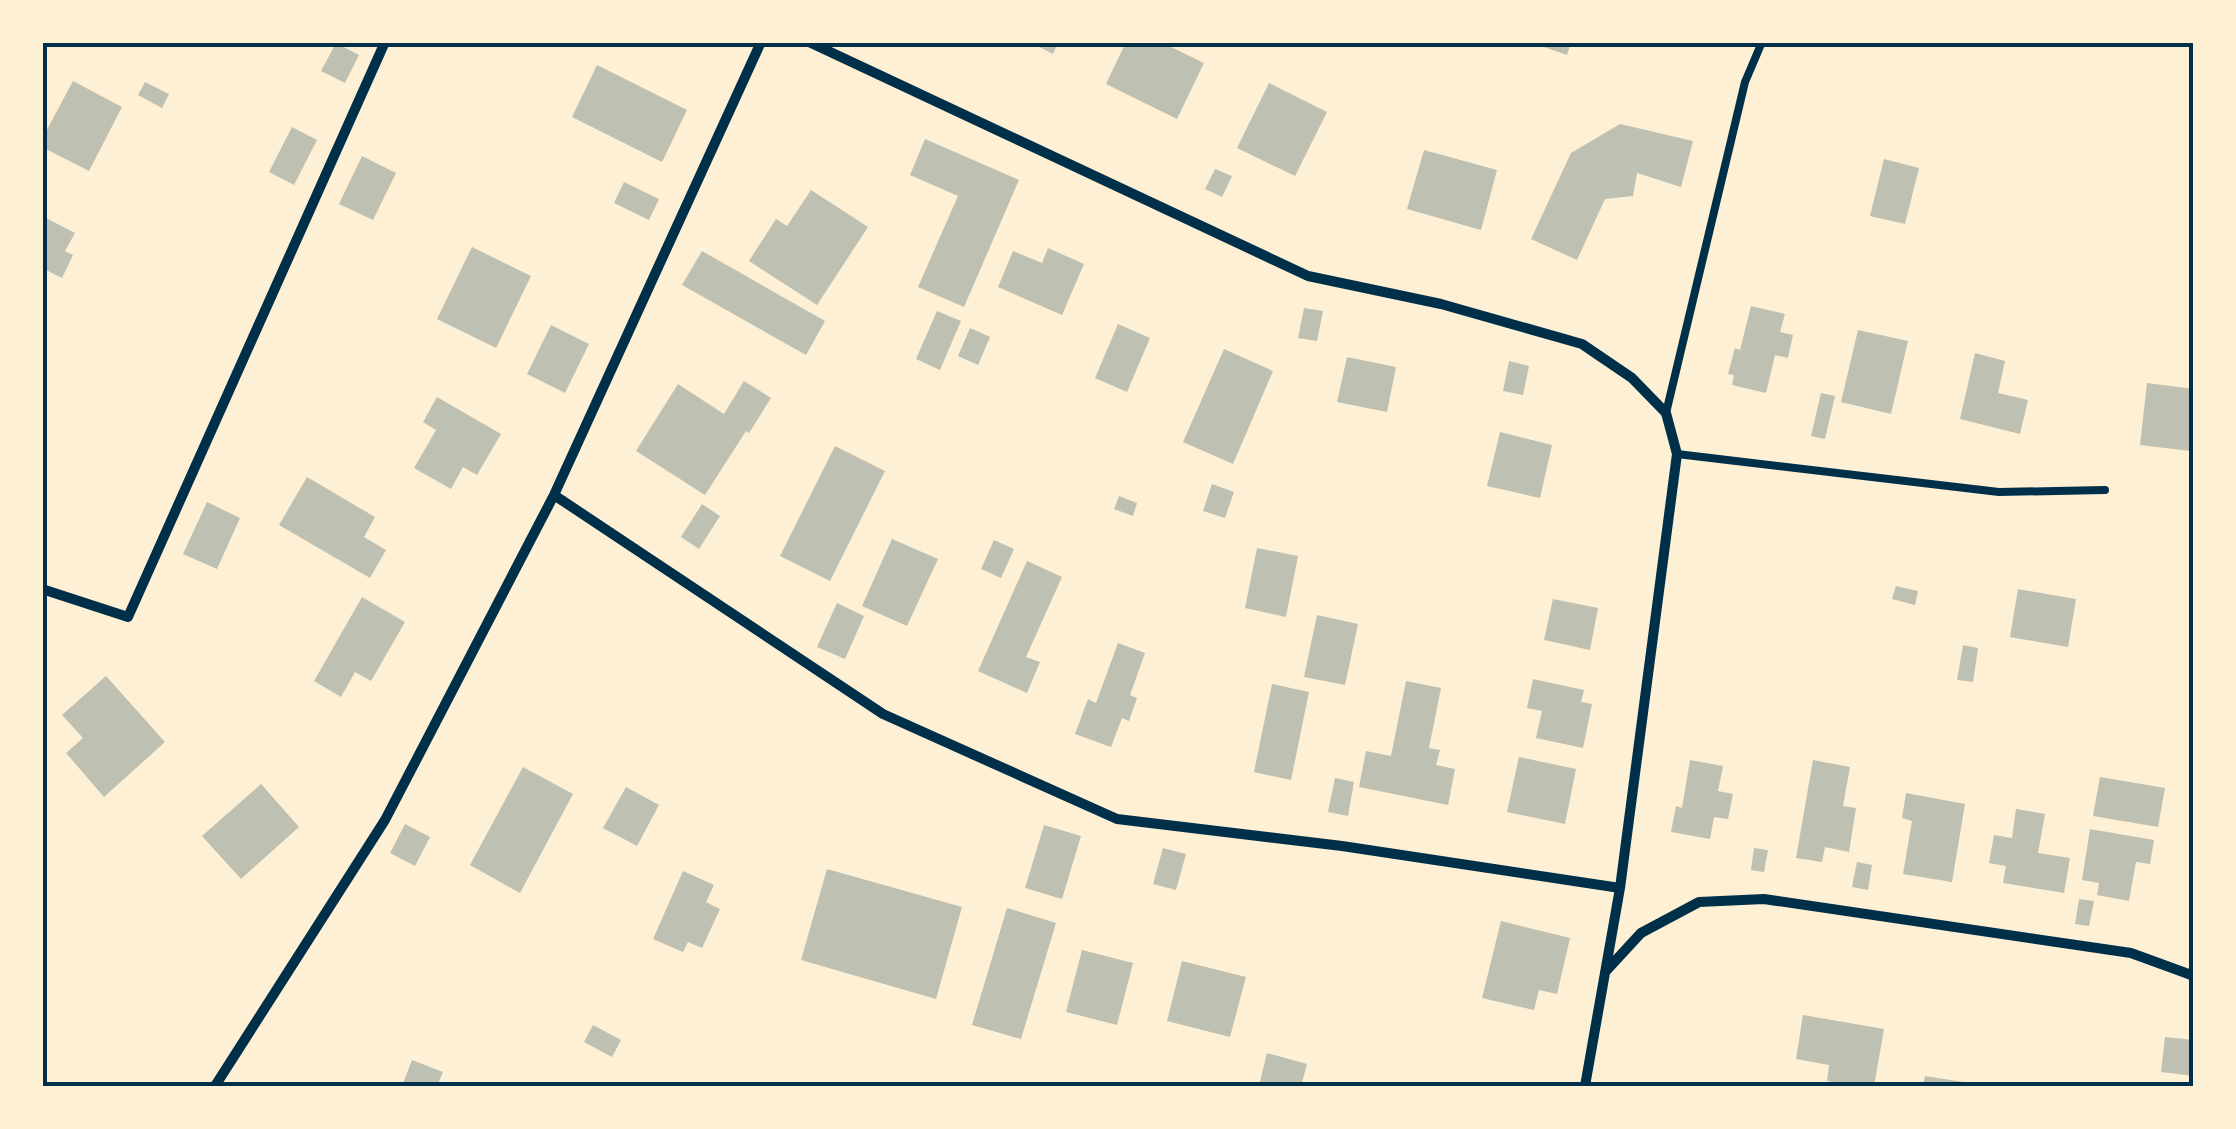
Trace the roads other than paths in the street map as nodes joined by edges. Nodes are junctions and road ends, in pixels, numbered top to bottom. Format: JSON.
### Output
{"nodes":[{"id":1,"x":385,"y":42,"type":"edge"},
{"id":2,"x":761,"y":42,"type":"edge"},
{"id":3,"x":808,"y":42,"type":"edge"},
{"id":4,"x":1762,"y":42,"type":"edge"},
{"id":5,"x":1666,"y":412,"type":"junction"},
{"id":6,"x":1676,"y":454,"type":"junction"},
{"id":7,"x":2105,"y":490,"type":"dead end"},
{"id":8,"x":554,"y":495,"type":"junction"},
{"id":9,"x":42,"y":589,"type":"edge"},
{"id":10,"x":1620,"y":888,"type":"junction"},
{"id":11,"x":1605,"y":973,"type":"junction"},
{"id":12,"x":2194,"y":976,"type":"edge"},
{"id":13,"x":215,"y":1086,"type":"edge"},
{"id":14,"x":1585,"y":1086,"type":"edge"}],
"edges":[{"from":1,"to":9,"type":"street"},
{"from":2,"to":8,"type":"street"},
{"from":3,"to":5,"type":"street"},
{"from":4,"to":5,"type":"lane"},
{"from":5,"to":6,"type":"street"},
{"from":6,"to":7,"type":"lane"},
{"from":6,"to":10,"type":"street"},
{"from":8,"to":10,"type":"street"},
{"from":8,"to":13,"type":"street"},
{"from":10,"to":11,"type":"street"},
{"from":11,"to":12,"type":"street"},
{"from":11,"to":14,"type":"street"}]}
